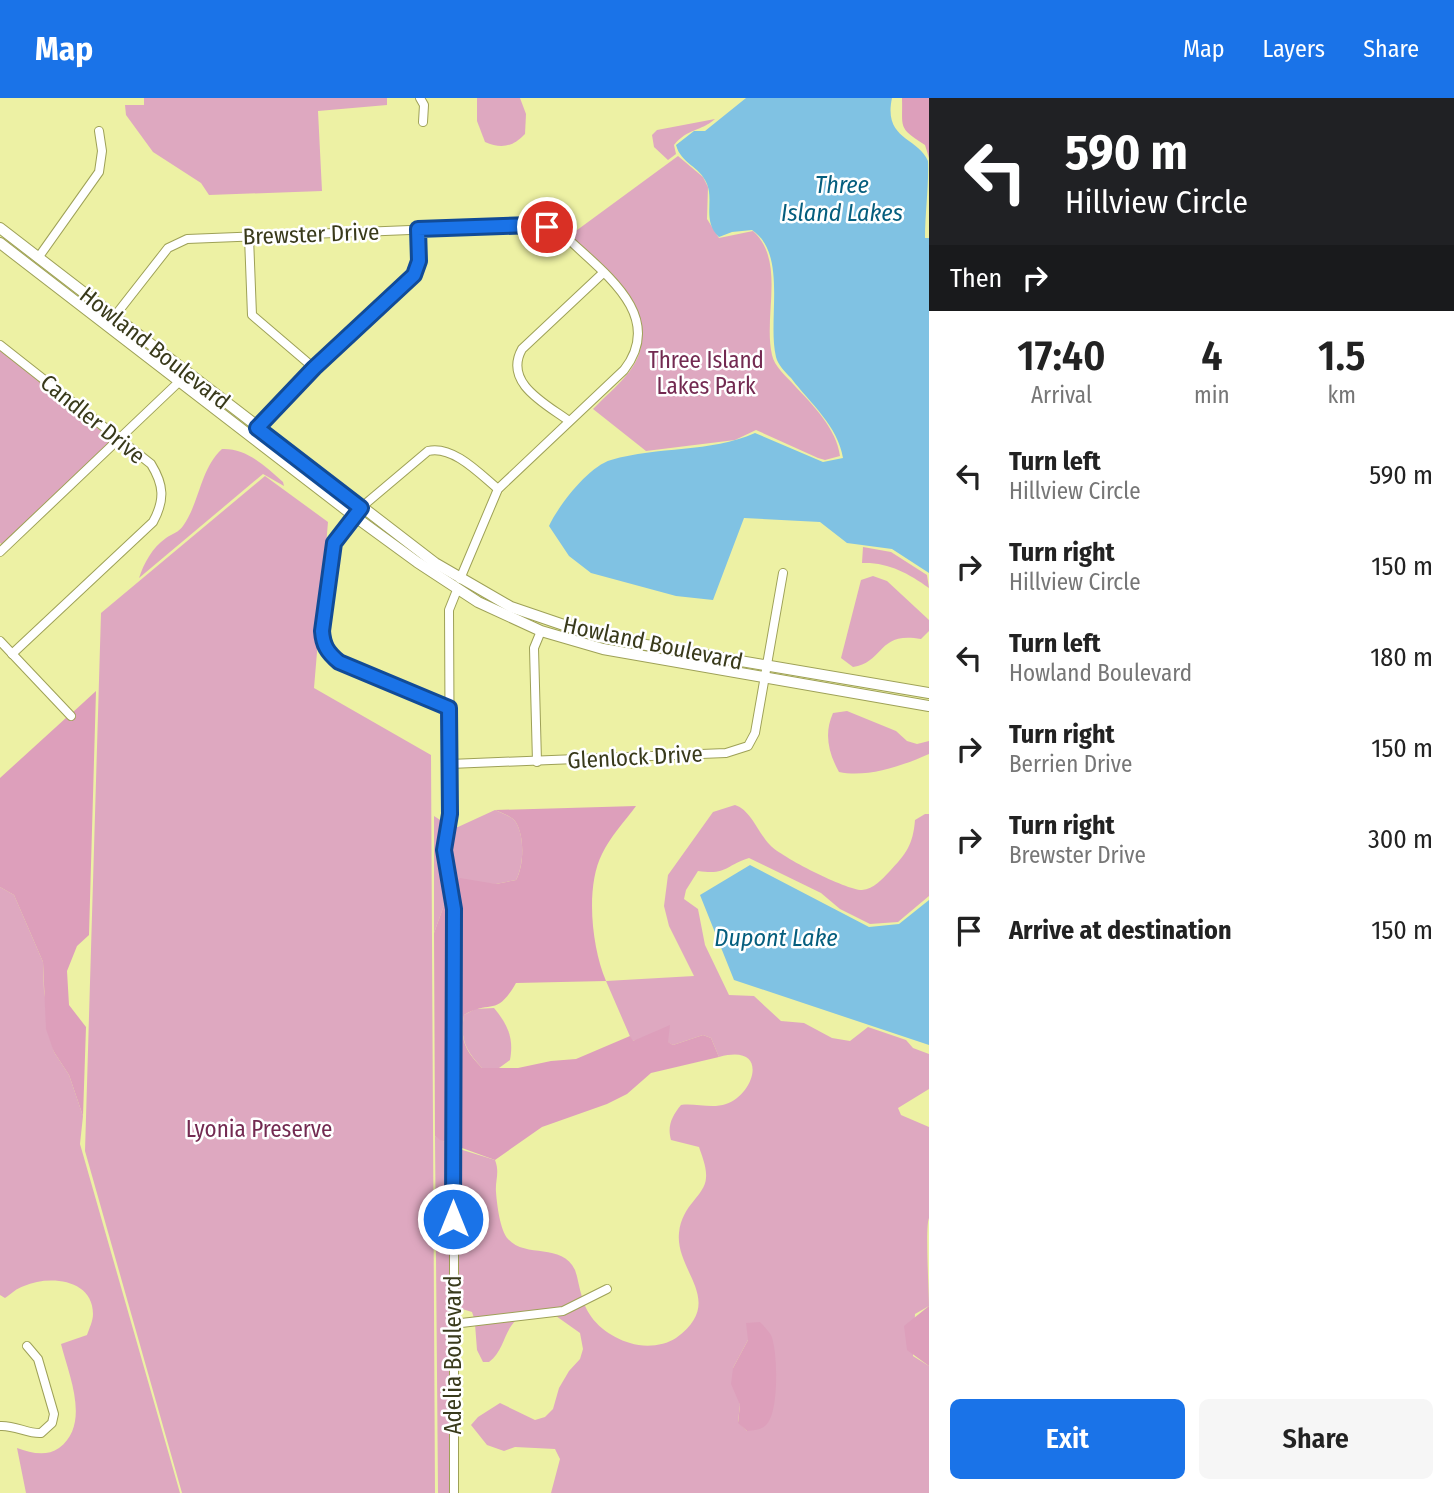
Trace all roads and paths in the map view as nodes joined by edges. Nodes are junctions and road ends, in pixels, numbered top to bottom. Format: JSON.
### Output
{"nodes":[{"id":1,"x":420,"y":98,"type":"edge"},
{"id":2,"x":423,"y":122,"type":"dead end"},
{"id":3,"x":99,"y":131,"type":"dead end"},
{"id":4,"x":0,"y":228,"type":"edge"},
{"id":5,"x":418,"y":229,"type":"junction"},
{"id":6,"x":249,"y":237,"type":"junction"},
{"id":7,"x":0,"y":243,"type":"edge"},
{"id":8,"x":38,"y":257,"type":"junction"},
{"id":9,"x":603,"y":273,"type":"junction"},
{"id":10,"x":114,"y":317,"type":"junction"},
{"id":11,"x":0,"y":345,"type":"edge"},
{"id":12,"x":314,"y":368,"type":"junction"},
{"id":13,"x":184,"y":377,"type":"junction"},
{"id":14,"x":569,"y":421,"type":"junction"},
{"id":15,"x":257,"y":428,"type":"junction"},
{"id":16,"x":119,"y":438,"type":"junction"},
{"id":17,"x":498,"y":489,"type":"junction"},
{"id":18,"x":358,"y":512,"type":"junction"},
{"id":19,"x":0,"y":552,"type":"edge"},
{"id":20,"x":783,"y":573,"type":"dead end"},
{"id":21,"x":459,"y":584,"type":"junction"},
{"id":22,"x":541,"y":631,"type":"junction"},
{"id":23,"x":0,"y":641,"type":"edge"},
{"id":24,"x":12,"y":654,"type":"junction"},
{"id":25,"x":766,"y":672,"type":"junction"},
{"id":26,"x":929,"y":693,"type":"edge"},
{"id":27,"x":929,"y":706,"type":"edge"},
{"id":28,"x":449,"y":708,"type":"junction"},
{"id":29,"x":71,"y":716,"type":"dead end"},
{"id":30,"x":537,"y":762,"type":"junction"},
{"id":31,"x":450,"y":764,"type":"junction"},
{"id":32,"x":607,"y":1289,"type":"dead end"},
{"id":33,"x":453,"y":1324,"type":"junction"},
{"id":34,"x":27,"y":1346,"type":"dead end"},
{"id":35,"x":0,"y":1426,"type":"edge"},
{"id":36,"x":453,"y":1493,"type":"edge"}],
"edges":[{"from":1,"to":2,"type":"street"},
{"from":3,"to":8,"type":"street"},
{"from":4,"to":8,"type":"main road","name":"Howland Boulevard"},
{"from":5,"to":6,"type":"street","name":"Brewster Drive"},
{"from":5,"to":9,"type":"street","name":"Brewster Drive"},
{"from":5,"to":12,"type":"street"},
{"from":6,"to":10,"type":"street","name":"Brewster Drive"},
{"from":6,"to":12,"type":"street"},
{"from":7,"to":13,"type":"main road","name":"Howland Boulevard"},
{"from":8,"to":10,"type":"main road","name":"Howland Boulevard"},
{"from":9,"to":14,"type":"street","name":"Brewster Drive"},
{"from":9,"to":14,"type":"street"},
{"from":10,"to":13,"type":"main road","name":"Howland Boulevard"},
{"from":11,"to":16,"type":"street","name":"Candler Drive"},
{"from":12,"to":15,"type":"street"},
{"from":13,"to":15,"type":"main road","name":"Howland Boulevard"},
{"from":13,"to":16,"type":"street"},
{"from":13,"to":18,"type":"main road","name":"Howland Boulevard"},
{"from":14,"to":17,"type":"street","name":"Brewster Drive"},
{"from":15,"to":18,"type":"main road","name":"Howland Boulevard"},
{"from":16,"to":19,"type":"street"},
{"from":16,"to":24,"type":"street","name":"Candler Drive"},
{"from":17,"to":18,"type":"street"},
{"from":17,"to":21,"type":"street","name":"Brewster Drive"},
{"from":18,"to":21,"type":"main road","name":"Howland Boulevard"},
{"from":18,"to":28,"type":"street"},
{"from":20,"to":25,"type":"street","name":"Glenlock Drive"},
{"from":21,"to":22,"type":"main road","name":"Howland Boulevard"},
{"from":21,"to":25,"type":"main road","name":"Howland Boulevard"},
{"from":21,"to":28,"type":"street","name":"Adelia Boulevard"},
{"from":22,"to":25,"type":"main road","name":"Howland Boulevard"},
{"from":22,"to":30,"type":"street"},
{"from":23,"to":24,"type":"street"},
{"from":24,"to":29,"type":"street"},
{"from":25,"to":26,"type":"main road","name":"Howland Boulevard"},
{"from":25,"to":27,"type":"main road","name":"Howland Boulevard"},
{"from":25,"to":30,"type":"street","name":"Glenlock Drive"},
{"from":28,"to":31,"type":"street","name":"Adelia Boulevard"},
{"from":30,"to":31,"type":"street","name":"Glenlock Drive"},
{"from":31,"to":33,"type":"street","name":"Adelia Boulevard"},
{"from":32,"to":33,"type":"street"},
{"from":33,"to":36,"type":"street","name":"Adelia Boulevard"},
{"from":34,"to":35,"type":"street"}]}
